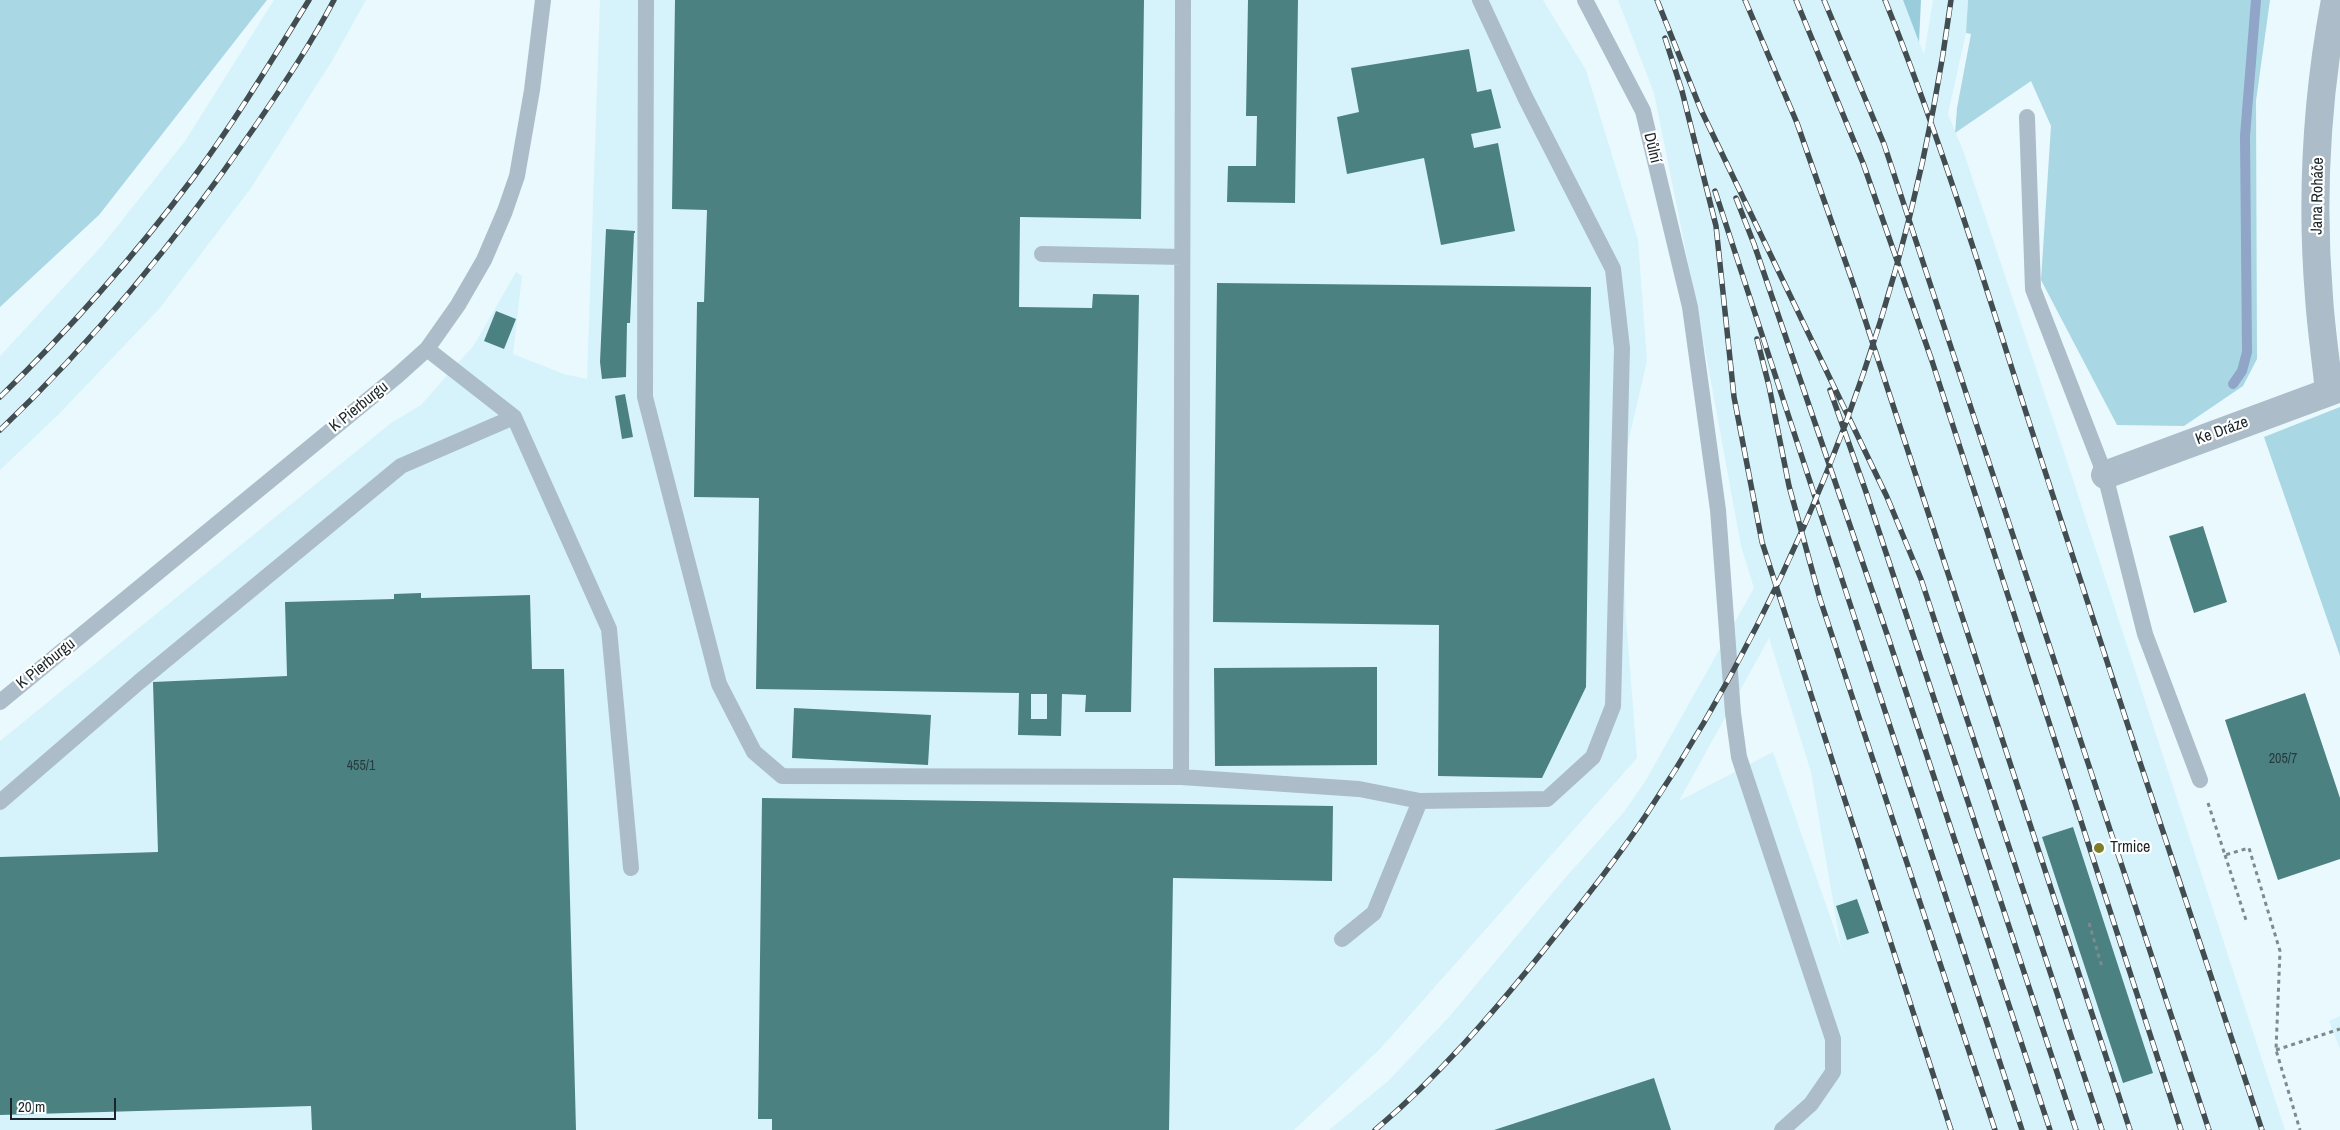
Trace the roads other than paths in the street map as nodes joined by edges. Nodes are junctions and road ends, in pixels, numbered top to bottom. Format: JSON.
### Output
{"nodes":[{"id":1,"x":543,"y":0,"type":"edge"},
{"id":2,"x":646,"y":0,"type":"edge"},
{"id":3,"x":1184,"y":0,"type":"edge"},
{"id":4,"x":1480,"y":0,"type":"edge"},
{"id":5,"x":1585,"y":0,"type":"edge"},
{"id":6,"x":2335,"y":0,"type":"edge"},
{"id":7,"x":2027,"y":117,"type":"dead end"},
{"id":8,"x":1042,"y":254,"type":"dead end"},
{"id":9,"x":1182,"y":257,"type":"junction"},
{"id":10,"x":427,"y":349,"type":"junction"},
{"id":11,"x":2335,"y":390,"type":"edge"},
{"id":12,"x":514,"y":418,"type":"junction"},
{"id":13,"x":2105,"y":475,"type":"junction"},
{"id":14,"x":0,"y":702,"type":"edge"},
{"id":15,"x":1181,"y":777,"type":"junction"},
{"id":16,"x":2200,"y":780,"type":"road end"},
{"id":17,"x":1420,"y":801,"type":"junction"},
{"id":18,"x":0,"y":802,"type":"edge"},
{"id":19,"x":632,"y":868,"type":"dead end"},
{"id":20,"x":1342,"y":940,"type":"dead end"},
{"id":21,"x":1782,"y":1130,"type":"edge"}],
"edges":[{"from":1,"to":10,"type":"lane","name":"K Pierburgu"},
{"from":2,"to":15,"type":"lane"},
{"from":3,"to":9,"type":"lane"},
{"from":4,"to":17,"type":"lane"},
{"from":5,"to":21,"type":"lane","name":"Důlní"},
{"from":6,"to":11,"type":"street","name":"Jana Roháče"},
{"from":7,"to":13,"type":"lane"},
{"from":8,"to":9,"type":"lane"},
{"from":9,"to":15,"type":"lane"},
{"from":10,"to":12,"type":"lane"},
{"from":10,"to":14,"type":"lane","name":"K Pierburgu"},
{"from":11,"to":13,"type":"street","name":"Ke Dráze"},
{"from":12,"to":18,"type":"lane"},
{"from":12,"to":19,"type":"lane"},
{"from":13,"to":16,"type":"lane"},
{"from":15,"to":17,"type":"lane"},
{"from":17,"to":20,"type":"lane"}]}
